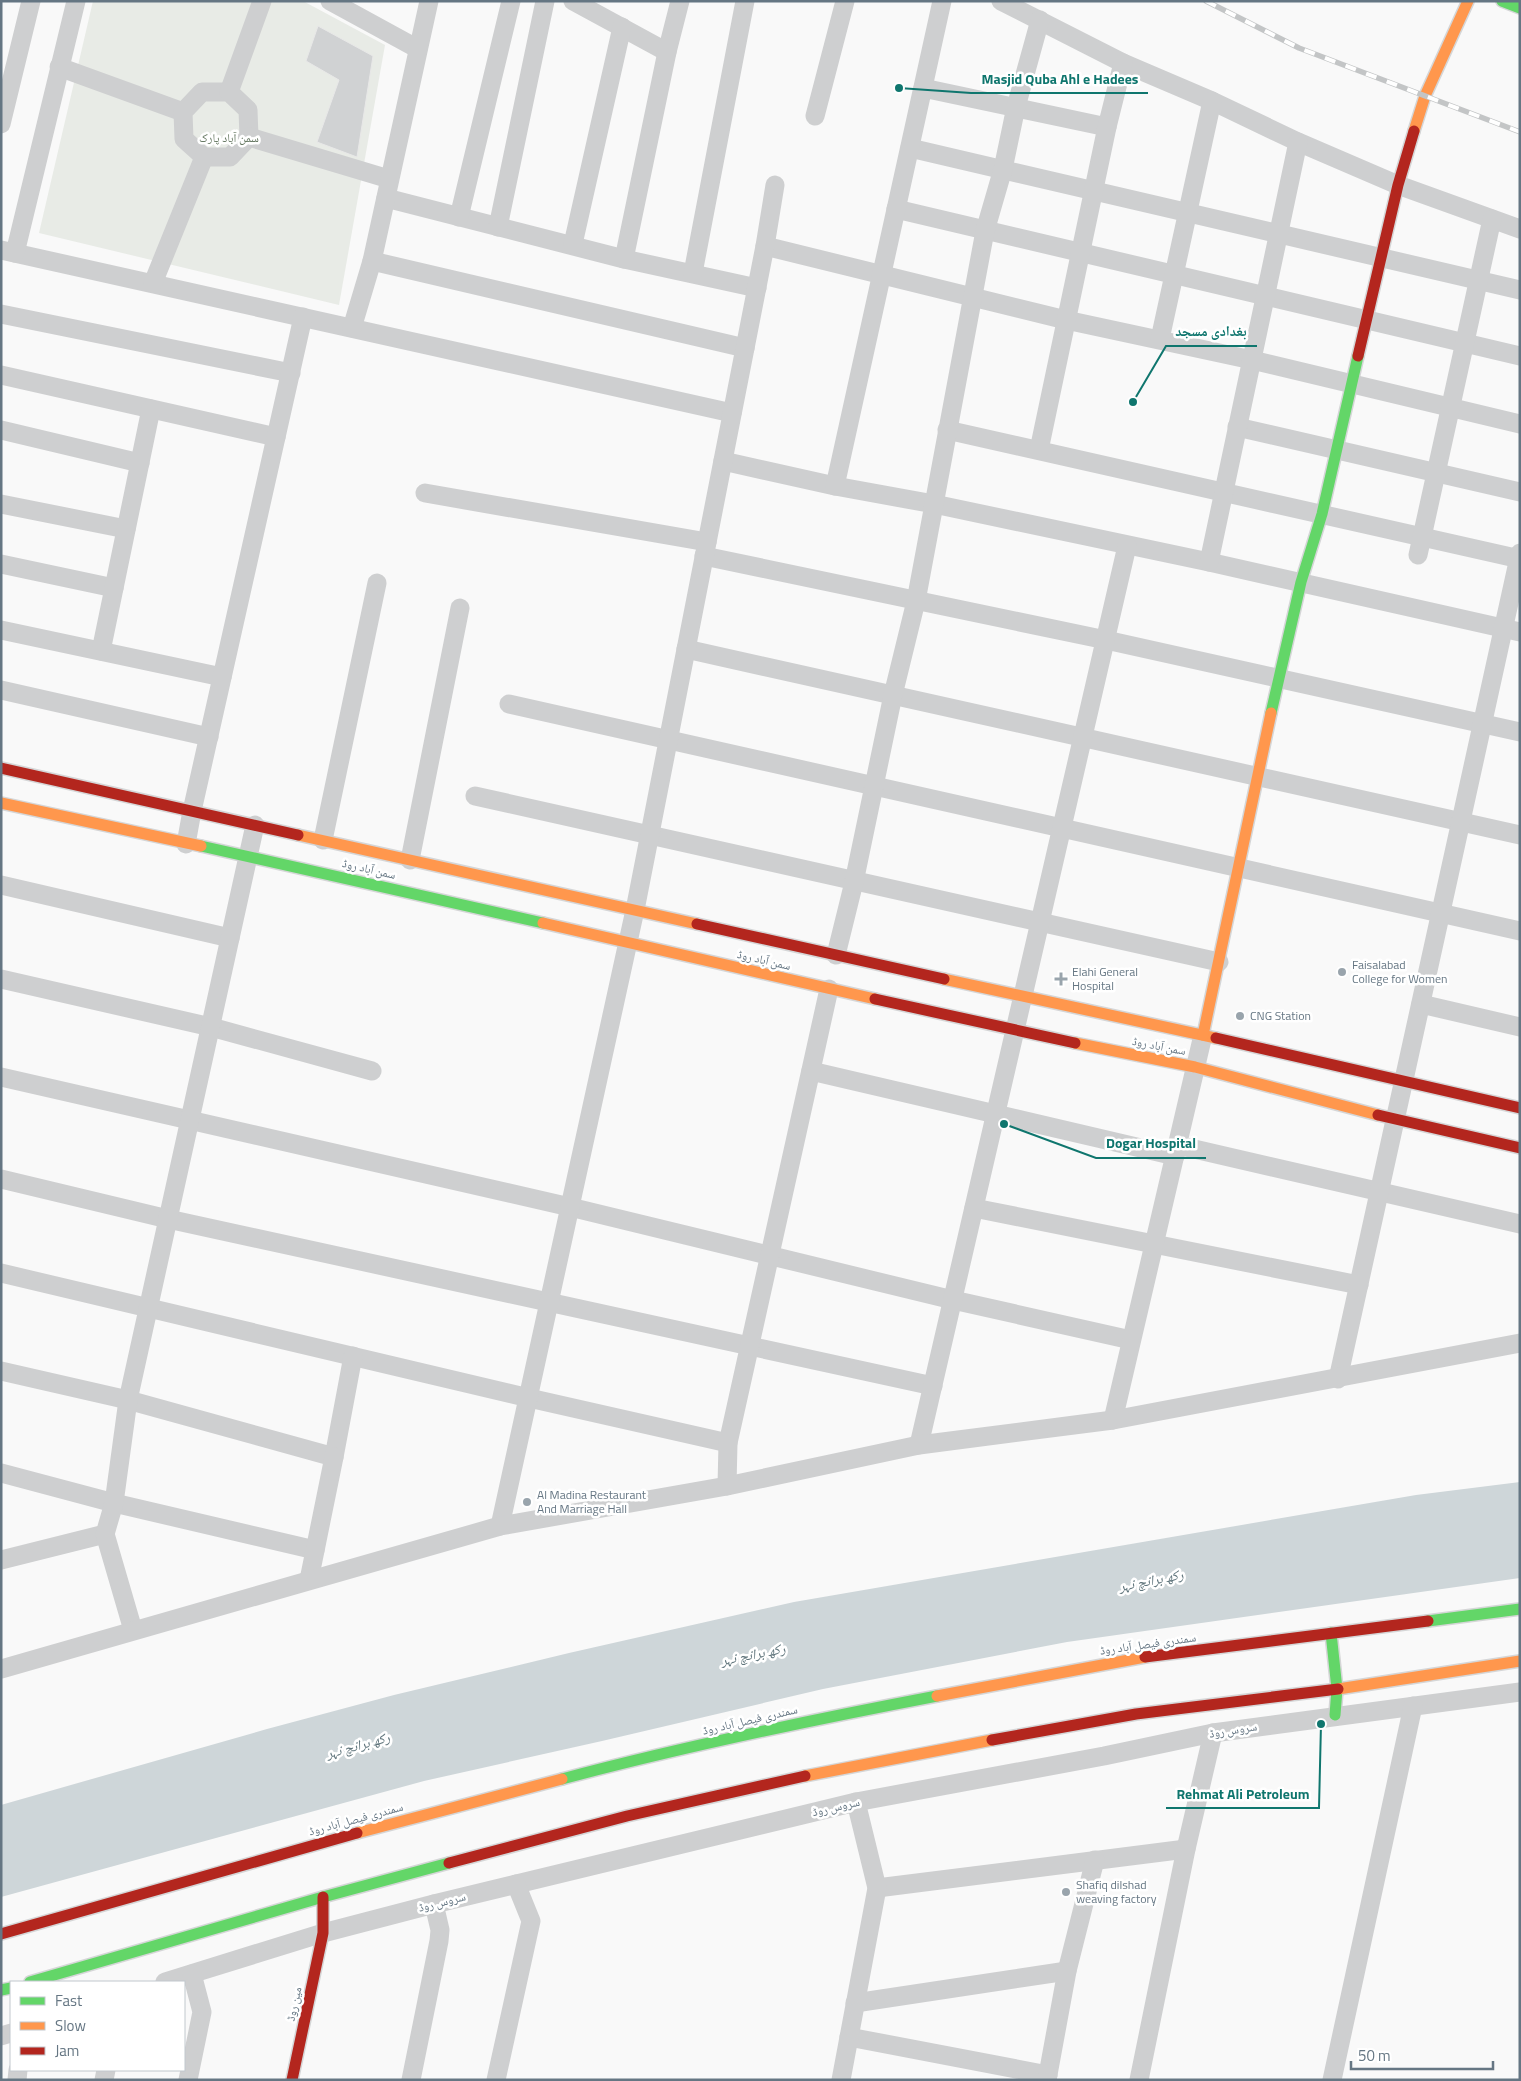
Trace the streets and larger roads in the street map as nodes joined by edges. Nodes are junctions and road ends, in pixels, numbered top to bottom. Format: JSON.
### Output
{"nodes":[{"id":1,"x":31,"y":1,"type":"edge"},
{"id":2,"x":76,"y":1,"type":"edge"},
{"id":3,"x":262,"y":1,"type":"edge"},
{"id":4,"x":330,"y":1,"type":"edge"},
{"id":5,"x":428,"y":1,"type":"edge"},
{"id":6,"x":511,"y":1,"type":"edge"},
{"id":7,"x":545,"y":1,"type":"edge"},
{"id":8,"x":573,"y":1,"type":"edge"},
{"id":9,"x":680,"y":1,"type":"edge"},
{"id":10,"x":745,"y":1,"type":"edge"},
{"id":11,"x":845,"y":1,"type":"edge"},
{"id":12,"x":942,"y":1,"type":"edge"},
{"id":13,"x":1001,"y":1,"type":"edge"},
{"id":14,"x":1468,"y":1,"type":"edge"},
{"id":15,"x":1502,"y":1,"type":"edge"},
{"id":16,"x":1520,"y":8,"type":"edge"},
{"id":17,"x":1040,"y":20,"type":"junction"},
{"id":18,"x":622,"y":27,"type":"junction"},
{"id":19,"x":418,"y":49,"type":"junction"},
{"id":20,"x":667,"y":52,"type":"junction"},
{"id":21,"x":1123,"y":63,"type":"junction"},
{"id":22,"x":59,"y":67,"type":"junction"},
{"id":23,"x":923,"y":88,"type":"junction"},
{"id":24,"x":229,"y":92,"type":"junction"},
{"id":25,"x":1212,"y":101,"type":"junction"},
{"id":26,"x":1016,"y":107,"type":"junction"},
{"id":27,"x":183,"y":112,"type":"junction"},
{"id":28,"x":815,"y":116,"type":"dead end"},
{"id":29,"x":1,"y":124,"type":"edge"},
{"id":30,"x":1107,"y":127,"type":"junction"},
{"id":31,"x":249,"y":138,"type":"junction"},
{"id":32,"x":1298,"y":142,"type":"junction"},
{"id":33,"x":910,"y":148,"type":"junction"},
{"id":34,"x":204,"y":158,"type":"junction"},
{"id":35,"x":1003,"y":169,"type":"junction"},
{"id":36,"x":389,"y":179,"type":"junction"},
{"id":37,"x":775,"y":184,"type":"dead end"},
{"id":38,"x":1398,"y":185,"type":"junction"},
{"id":39,"x":1094,"y":191,"type":"junction"},
{"id":40,"x":386,"y":198,"type":"junction"},
{"id":41,"x":896,"y":209,"type":"junction"},
{"id":42,"x":1187,"y":213,"type":"junction"},
{"id":43,"x":459,"y":217,"type":"junction"},
{"id":44,"x":1492,"y":219,"type":"junction"},
{"id":45,"x":498,"y":227,"type":"junction"},
{"id":46,"x":1520,"y":229,"type":"edge"},
{"id":47,"x":985,"y":231,"type":"junction"},
{"id":48,"x":1279,"y":234,"type":"junction"},
{"id":49,"x":573,"y":244,"type":"junction"},
{"id":50,"x":765,"y":246,"type":"junction"},
{"id":51,"x":8,"y":251,"type":"edge"},
{"id":52,"x":1080,"y":254,"type":"junction"},
{"id":53,"x":1380,"y":258,"type":"junction"},
{"id":54,"x":624,"y":259,"type":"junction"},
{"id":55,"x":372,"y":261,"type":"junction"},
{"id":56,"x":693,"y":273,"type":"junction"},
{"id":57,"x":1174,"y":274,"type":"junction"},
{"id":58,"x":881,"y":276,"type":"junction"},
{"id":59,"x":1478,"y":281,"type":"junction"},
{"id":60,"x":153,"y":284,"type":"junction"},
{"id":61,"x":757,"y":288,"type":"junction"},
{"id":62,"x":1520,"y":290,"type":"edge"},
{"id":63,"x":1266,"y":295,"type":"junction"},
{"id":64,"x":972,"y":296,"type":"junction"},
{"id":65,"x":1,"y":314,"type":"edge"},
{"id":66,"x":303,"y":317,"type":"junction"},
{"id":67,"x":1066,"y":320,"type":"junction"},
{"id":68,"x":1366,"y":320,"type":"junction"},
{"id":69,"x":352,"y":328,"type":"junction"},
{"id":70,"x":1160,"y":339,"type":"junction"},
{"id":71,"x":1465,"y":344,"type":"junction"},
{"id":72,"x":745,"y":348,"type":"junction"},
{"id":73,"x":1520,"y":356,"type":"edge"},
{"id":74,"x":1252,"y":360,"type":"junction"},
{"id":75,"x":290,"y":372,"type":"junction"},
{"id":76,"x":1,"y":375,"type":"edge"},
{"id":77,"x":1351,"y":384,"type":"junction"},
{"id":78,"x":1450,"y":408,"type":"junction"},
{"id":79,"x":151,"y":409,"type":"junction"},
{"id":80,"x":732,"y":413,"type":"junction"},
{"id":81,"x":1520,"y":424,"type":"edge"},
{"id":82,"x":1238,"y":427,"type":"junction"},
{"id":83,"x":1,"y":430,"type":"edge"},
{"id":84,"x":947,"y":430,"type":"junction"},
{"id":85,"x":276,"y":437,"type":"junction"},
{"id":86,"x":1038,"y":450,"type":"junction"},
{"id":87,"x":1337,"y":450,"type":"junction"},
{"id":88,"x":723,"y":461,"type":"junction"},
{"id":89,"x":140,"y":463,"type":"junction"},
{"id":90,"x":1436,"y":473,"type":"junction"},
{"id":91,"x":835,"y":486,"type":"junction"},
{"id":92,"x":1224,"y":492,"type":"junction"},
{"id":93,"x":1520,"y":492,"type":"edge"},
{"id":94,"x":425,"y":493,"type":"dead end"},
{"id":95,"x":1,"y":504,"type":"edge"},
{"id":96,"x":934,"y":504,"type":"junction"},
{"id":97,"x":1322,"y":514,"type":"junction"},
{"id":98,"x":126,"y":529,"type":"junction"},
{"id":99,"x":1422,"y":536,"type":"junction"},
{"id":100,"x":1127,"y":546,"type":"junction"},
{"id":101,"x":706,"y":549,"type":"junction"},
{"id":102,"x":1418,"y":555,"type":"dead end"},
{"id":103,"x":1519,"y":557,"type":"edge"},
{"id":104,"x":1209,"y":562,"type":"junction"},
{"id":105,"x":1,"y":564,"type":"edge"},
{"id":106,"x":1300,"y":582,"type":"junction"},
{"id":107,"x":377,"y":583,"type":"dead end"},
{"id":108,"x":114,"y":588,"type":"junction"},
{"id":109,"x":916,"y":601,"type":"junction"},
{"id":110,"x":460,"y":608,"type":"dead end"},
{"id":111,"x":1,"y":630,"type":"edge"},
{"id":112,"x":1512,"y":630,"type":"edge"},
{"id":113,"x":1106,"y":640,"type":"junction"},
{"id":114,"x":686,"y":649,"type":"junction"},
{"id":115,"x":101,"y":651,"type":"junction"},
{"id":116,"x":222,"y":677,"type":"junction"},
{"id":117,"x":1279,"y":677,"type":"junction"},
{"id":118,"x":1,"y":690,"type":"edge"},
{"id":119,"x":893,"y":695,"type":"junction"},
{"id":120,"x":509,"y":704,"type":"dead end"},
{"id":121,"x":1482,"y":723,"type":"junction"},
{"id":122,"x":1520,"y":732,"type":"edge"},
{"id":123,"x":209,"y":736,"type":"junction"},
{"id":124,"x":1083,"y":737,"type":"junction"},
{"id":125,"x":668,"y":740,"type":"junction"},
{"id":126,"x":1,"y":768,"type":"edge"},
{"id":127,"x":1257,"y":776,"type":"junction"},
{"id":128,"x":874,"y":786,"type":"junction"},
{"id":129,"x":475,"y":796,"type":"dead end"},
{"id":130,"x":1,"y":803,"type":"edge"},
{"id":131,"x":192,"y":811,"type":"junction"},
{"id":132,"x":1461,"y":821,"type":"junction"},
{"id":133,"x":255,"y":825,"type":"junction"},
{"id":134,"x":1062,"y":828,"type":"junction"},
{"id":135,"x":1520,"y":834,"type":"edge"},
{"id":136,"x":650,"y":835,"type":"junction"},
{"id":137,"x":323,"y":840,"type":"junction"},
{"id":138,"x":186,"y":844,"type":"junction"},
{"id":139,"x":248,"y":857,"type":"junction"},
{"id":140,"x":410,"y":860,"type":"junction"},
{"id":141,"x":1238,"y":868,"type":"junction"},
{"id":142,"x":854,"y":882,"type":"junction"},
{"id":143,"x":1,"y":885,"type":"edge"},
{"id":144,"x":635,"y":910,"type":"junction"},
{"id":145,"x":1441,"y":913,"type":"junction"},
{"id":146,"x":1040,"y":923,"type":"junction"},
{"id":147,"x":1520,"y":932,"type":"edge"},
{"id":148,"x":230,"y":938,"type":"junction"},
{"id":149,"x":628,"y":944,"type":"junction"},
{"id":150,"x":836,"y":955,"type":"junction"},
{"id":151,"x":1219,"y":962,"type":"junction"},
{"id":152,"x":1,"y":979,"type":"edge"},
{"id":153,"x":829,"y":989,"type":"junction"},
{"id":154,"x":1023,"y":997,"type":"junction"},
{"id":155,"x":1421,"y":1004,"type":"junction"},
{"id":156,"x":211,"y":1027,"type":"junction"},
{"id":157,"x":1520,"y":1027,"type":"edge"},
{"id":158,"x":1015,"y":1031,"type":"junction"},
{"id":159,"x":1203,"y":1035,"type":"junction"},
{"id":160,"x":1195,"y":1067,"type":"junction"},
{"id":161,"x":811,"y":1070,"type":"junction"},
{"id":162,"x":372,"y":1071,"type":"dead end"},
{"id":163,"x":1,"y":1076,"type":"edge"},
{"id":164,"x":1404,"y":1082,"type":"junction"},
{"id":165,"x":1520,"y":1108,"type":"edge"},
{"id":166,"x":996,"y":1113,"type":"junction"},
{"id":167,"x":1395,"y":1119,"type":"junction"},
{"id":168,"x":190,"y":1120,"type":"junction"},
{"id":169,"x":1520,"y":1148,"type":"edge"},
{"id":170,"x":1176,"y":1151,"type":"junction"},
{"id":171,"x":1,"y":1179,"type":"edge"},
{"id":172,"x":1379,"y":1193,"type":"junction"},
{"id":173,"x":570,"y":1207,"type":"junction"},
{"id":174,"x":974,"y":1208,"type":"junction"},
{"id":175,"x":168,"y":1219,"type":"junction"},
{"id":176,"x":1520,"y":1224,"type":"edge"},
{"id":177,"x":1154,"y":1243,"type":"junction"},
{"id":178,"x":770,"y":1255,"type":"junction"},
{"id":179,"x":1,"y":1273,"type":"edge"},
{"id":180,"x":1358,"y":1285,"type":"junction"},
{"id":181,"x":953,"y":1300,"type":"junction"},
{"id":182,"x":550,"y":1301,"type":"junction"},
{"id":183,"x":149,"y":1306,"type":"junction"},
{"id":184,"x":1132,"y":1340,"type":"junction"},
{"id":185,"x":1520,"y":1343,"type":"edge"},
{"id":186,"x":749,"y":1346,"type":"junction"},
{"id":187,"x":353,"y":1356,"type":"junction"},
{"id":188,"x":1,"y":1371,"type":"edge"},
{"id":189,"x":1338,"y":1379,"type":"junction"},
{"id":190,"x":933,"y":1386,"type":"junction"},
{"id":191,"x":529,"y":1398,"type":"junction"},
{"id":192,"x":128,"y":1400,"type":"junction"},
{"id":193,"x":1113,"y":1420,"type":"junction"},
{"id":194,"x":728,"y":1442,"type":"junction"},
{"id":195,"x":919,"y":1445,"type":"junction"},
{"id":196,"x":334,"y":1457,"type":"junction"},
{"id":197,"x":1,"y":1473,"type":"edge"},
{"id":198,"x":727,"y":1486,"type":"junction"},
{"id":199,"x":114,"y":1503,"type":"junction"},
{"id":200,"x":500,"y":1526,"type":"junction"},
{"id":201,"x":105,"y":1534,"type":"junction"},
{"id":202,"x":315,"y":1550,"type":"junction"},
{"id":203,"x":1,"y":1560,"type":"edge"},
{"id":204,"x":309,"y":1580,"type":"junction"},
{"id":205,"x":1520,"y":1609,"type":"edge"},
{"id":206,"x":133,"y":1630,"type":"junction"},
{"id":207,"x":1331,"y":1633,"type":"junction"},
{"id":208,"x":1520,"y":1661,"type":"edge"},
{"id":209,"x":1,"y":1669,"type":"edge"},
{"id":210,"x":1337,"y":1689,"type":"junction"},
{"id":211,"x":1520,"y":1692,"type":"edge"},
{"id":212,"x":1413,"y":1706,"type":"junction"},
{"id":213,"x":1335,"y":1715,"type":"junction"},
{"id":214,"x":1213,"y":1733,"type":"junction"},
{"id":215,"x":856,"y":1802,"type":"junction"},
{"id":216,"x":1186,"y":1849,"type":"junction"},
{"id":217,"x":1095,"y":1860,"type":"junction"},
{"id":218,"x":516,"y":1884,"type":"junction"},
{"id":219,"x":877,"y":1888,"type":"junction"},
{"id":220,"x":323,"y":1897,"type":"junction"},
{"id":221,"x":434,"y":1904,"type":"junction"},
{"id":222,"x":323,"y":1933,"type":"junction"},
{"id":223,"x":1,"y":1934,"type":"edge"},
{"id":224,"x":1067,"y":1971,"type":"junction"},
{"id":225,"x":192,"y":1974,"type":"junction"},
{"id":226,"x":33,"y":1981,"type":"edge"},
{"id":227,"x":168,"y":1981,"type":"edge"},
{"id":228,"x":855,"y":2003,"type":"junction"},
{"id":229,"x":849,"y":2037,"type":"junction"},
{"id":230,"x":1048,"y":2077,"type":"edge"},
{"id":231,"x":188,"y":2080,"type":"edge"},
{"id":232,"x":292,"y":2080,"type":"edge"},
{"id":233,"x":411,"y":2080,"type":"edge"},
{"id":234,"x":496,"y":2080,"type":"edge"},
{"id":235,"x":841,"y":2080,"type":"edge"},
{"id":236,"x":1139,"y":2080,"type":"edge"},
{"id":237,"x":1332,"y":2080,"type":"edge"}],
"edges":[{"from":1,"to":29,"type":"street"},
{"from":2,"to":22,"type":"street"},
{"from":3,"to":24,"type":"street"},
{"from":4,"to":19,"type":"street"},
{"from":5,"to":19,"type":"street"},
{"from":6,"to":43,"type":"street"},
{"from":7,"to":45,"type":"street"},
{"from":8,"to":18,"type":"street"},
{"from":9,"to":20,"type":"street"},
{"from":10,"to":56,"type":"street"},
{"from":11,"to":28,"type":"street"},
{"from":12,"to":23,"type":"street"},
{"from":13,"to":17,"type":"street"},
{"from":14,"to":38,"type":"street"},
{"from":15,"to":16,"type":"street"},
{"from":17,"to":21,"type":"street"},
{"from":17,"to":26,"type":"street"},
{"from":18,"to":20,"type":"street"},
{"from":18,"to":49,"type":"street"},
{"from":19,"to":36,"type":"street"},
{"from":20,"to":54,"type":"street"},
{"from":21,"to":25,"type":"street"},
{"from":21,"to":30,"type":"street"},
{"from":22,"to":27,"type":"street"},
{"from":22,"to":51,"type":"street"},
{"from":23,"to":26,"type":"street"},
{"from":23,"to":33,"type":"street"},
{"from":24,"to":27,"type":"street"},
{"from":24,"to":31,"type":"street"},
{"from":25,"to":32,"type":"street"},
{"from":25,"to":42,"type":"street"},
{"from":26,"to":30,"type":"street"},
{"from":26,"to":35,"type":"street"},
{"from":27,"to":34,"type":"street"},
{"from":30,"to":39,"type":"street"},
{"from":31,"to":34,"type":"street"},
{"from":31,"to":36,"type":"street"},
{"from":32,"to":38,"type":"street"},
{"from":32,"to":48,"type":"street"},
{"from":33,"to":35,"type":"street"},
{"from":33,"to":41,"type":"street"},
{"from":34,"to":60,"type":"street"},
{"from":35,"to":39,"type":"street"},
{"from":35,"to":47,"type":"street"},
{"from":36,"to":40,"type":"street"},
{"from":37,"to":50,"type":"street"},
{"from":38,"to":44,"type":"street"},
{"from":38,"to":53,"type":"street"},
{"from":39,"to":42,"type":"street"},
{"from":39,"to":52,"type":"street"},
{"from":40,"to":43,"type":"street"},
{"from":40,"to":55,"type":"street"},
{"from":41,"to":47,"type":"street"},
{"from":41,"to":58,"type":"street"},
{"from":42,"to":48,"type":"street"},
{"from":42,"to":57,"type":"street"},
{"from":43,"to":45,"type":"street"},
{"from":44,"to":46,"type":"street"},
{"from":44,"to":59,"type":"street"},
{"from":45,"to":49,"type":"street"},
{"from":47,"to":52,"type":"street"},
{"from":47,"to":64,"type":"street"},
{"from":48,"to":53,"type":"street"},
{"from":48,"to":63,"type":"street"},
{"from":49,"to":54,"type":"street"},
{"from":50,"to":58,"type":"street"},
{"from":50,"to":61,"type":"street"},
{"from":51,"to":60,"type":"street"},
{"from":52,"to":57,"type":"street"},
{"from":52,"to":67,"type":"street"},
{"from":53,"to":59,"type":"street"},
{"from":53,"to":68,"type":"street"},
{"from":54,"to":56,"type":"street"},
{"from":55,"to":69,"type":"street"},
{"from":55,"to":72,"type":"street"},
{"from":56,"to":61,"type":"street"},
{"from":57,"to":63,"type":"street"},
{"from":57,"to":70,"type":"street"},
{"from":58,"to":64,"type":"street"},
{"from":58,"to":91,"type":"street"},
{"from":59,"to":62,"type":"street"},
{"from":59,"to":71,"type":"street"},
{"from":60,"to":66,"type":"street"},
{"from":61,"to":72,"type":"street"},
{"from":63,"to":68,"type":"street"},
{"from":63,"to":74,"type":"street"},
{"from":64,"to":67,"type":"street"},
{"from":64,"to":84,"type":"street"},
{"from":65,"to":75,"type":"street"},
{"from":66,"to":69,"type":"street"},
{"from":66,"to":75,"type":"street"},
{"from":67,"to":70,"type":"street"},
{"from":67,"to":86,"type":"street"},
{"from":68,"to":71,"type":"street"},
{"from":68,"to":77,"type":"street"},
{"from":69,"to":80,"type":"street"},
{"from":70,"to":74,"type":"street"},
{"from":71,"to":73,"type":"street"},
{"from":71,"to":78,"type":"street"},
{"from":72,"to":80,"type":"street"},
{"from":74,"to":77,"type":"street"},
{"from":74,"to":82,"type":"street"},
{"from":75,"to":85,"type":"street"},
{"from":76,"to":79,"type":"street"},
{"from":77,"to":78,"type":"street"},
{"from":77,"to":87,"type":"street"},
{"from":78,"to":81,"type":"street"},
{"from":78,"to":90,"type":"street"},
{"from":79,"to":85,"type":"street"},
{"from":79,"to":89,"type":"street"},
{"from":80,"to":88,"type":"street"},
{"from":82,"to":87,"type":"street"},
{"from":82,"to":92,"type":"street"},
{"from":83,"to":89,"type":"street"},
{"from":84,"to":86,"type":"street"},
{"from":84,"to":96,"type":"street"},
{"from":85,"to":116,"type":"street"},
{"from":86,"to":92,"type":"street"},
{"from":87,"to":90,"type":"street"},
{"from":87,"to":97,"type":"street"},
{"from":88,"to":91,"type":"street"},
{"from":88,"to":101,"type":"street"},
{"from":89,"to":98,"type":"street"},
{"from":90,"to":93,"type":"street"},
{"from":90,"to":99,"type":"street"},
{"from":91,"to":96,"type":"street"},
{"from":92,"to":97,"type":"street"},
{"from":92,"to":104,"type":"street"},
{"from":94,"to":101,"type":"street"},
{"from":95,"to":98,"type":"street"},
{"from":96,"to":100,"type":"street"},
{"from":96,"to":109,"type":"street"},
{"from":97,"to":99,"type":"street"},
{"from":97,"to":106,"type":"street"},
{"from":98,"to":108,"type":"street"},
{"from":99,"to":102,"type":"street"},
{"from":99,"to":103,"type":"street"},
{"from":100,"to":104,"type":"street"},
{"from":100,"to":113,"type":"street"},
{"from":101,"to":109,"type":"street"},
{"from":101,"to":114,"type":"street"},
{"from":103,"to":112,"type":"street"},
{"from":104,"to":106,"type":"street"},
{"from":105,"to":108,"type":"street"},
{"from":106,"to":112,"type":"street"},
{"from":106,"to":117,"type":"street"},
{"from":107,"to":137,"type":"street"},
{"from":108,"to":115,"type":"street"},
{"from":109,"to":113,"type":"street"},
{"from":109,"to":119,"type":"street"},
{"from":110,"to":140,"type":"street"},
{"from":111,"to":115,"type":"street"},
{"from":112,"to":121,"type":"street"},
{"from":113,"to":117,"type":"street"},
{"from":113,"to":124,"type":"street"},
{"from":114,"to":119,"type":"street"},
{"from":114,"to":125,"type":"street"},
{"from":115,"to":116,"type":"street"},
{"from":116,"to":123,"type":"street"},
{"from":117,"to":121,"type":"street"},
{"from":117,"to":127,"type":"street"},
{"from":118,"to":123,"type":"street"},
{"from":119,"to":124,"type":"street"},
{"from":119,"to":128,"type":"street"},
{"from":120,"to":125,"type":"street"},
{"from":121,"to":122,"type":"street"},
{"from":121,"to":132,"type":"street"},
{"from":123,"to":131,"type":"street"},
{"from":124,"to":127,"type":"street"},
{"from":124,"to":134,"type":"street"},
{"from":125,"to":128,"type":"street"},
{"from":125,"to":136,"type":"street"},
{"from":126,"to":131,"type":"street","name":"سمن آباد روڈ"},
{"from":127,"to":132,"type":"street"},
{"from":127,"to":141,"type":"street"},
{"from":128,"to":134,"type":"street"},
{"from":128,"to":142,"type":"street"},
{"from":129,"to":136,"type":"street"},
{"from":130,"to":138,"type":"street","name":"سمن آباد روڈ"},
{"from":131,"to":133,"type":"street","name":"سمن آباد روڈ"},
{"from":131,"to":138,"type":"street"},
{"from":132,"to":135,"type":"street"},
{"from":132,"to":145,"type":"street"},
{"from":133,"to":137,"type":"street","name":"سمن آباد روڈ"},
{"from":133,"to":139,"type":"street"},
{"from":134,"to":141,"type":"street"},
{"from":134,"to":146,"type":"street"},
{"from":136,"to":142,"type":"street"},
{"from":136,"to":144,"type":"street"},
{"from":137,"to":140,"type":"street","name":"سمن آباد روڈ"},
{"from":138,"to":139,"type":"street","name":"سمن آباد روڈ"},
{"from":139,"to":148,"type":"street"},
{"from":139,"to":149,"type":"street","name":"سمن آباد روڈ"},
{"from":140,"to":144,"type":"street","name":"سمن آباد روڈ"},
{"from":141,"to":145,"type":"street"},
{"from":141,"to":151,"type":"street"},
{"from":142,"to":146,"type":"street"},
{"from":142,"to":150,"type":"street"},
{"from":143,"to":148,"type":"street"},
{"from":144,"to":149,"type":"street"},
{"from":144,"to":150,"type":"street","name":"سمن آباد روڈ"},
{"from":145,"to":147,"type":"street"},
{"from":145,"to":155,"type":"street"},
{"from":146,"to":151,"type":"street"},
{"from":146,"to":154,"type":"street"},
{"from":148,"to":156,"type":"street"},
{"from":149,"to":153,"type":"street","name":"سمن آباد روڈ"},
{"from":149,"to":173,"type":"street"},
{"from":150,"to":154,"type":"street","name":"سمن آباد روڈ"},
{"from":151,"to":159,"type":"street"},
{"from":152,"to":156,"type":"street"},
{"from":153,"to":158,"type":"street","name":"سمن آباد روڈ"},
{"from":153,"to":161,"type":"street"},
{"from":154,"to":158,"type":"street"},
{"from":154,"to":159,"type":"street","name":"سمن آباد روڈ"},
{"from":155,"to":157,"type":"street"},
{"from":155,"to":164,"type":"street"},
{"from":156,"to":162,"type":"street"},
{"from":156,"to":168,"type":"street"},
{"from":158,"to":160,"type":"street","name":"سمن آباد روڈ"},
{"from":158,"to":166,"type":"street"},
{"from":159,"to":160,"type":"street"},
{"from":159,"to":164,"type":"street","name":"سمن آباد روڈ"},
{"from":160,"to":167,"type":"street","name":"سمن آباد روڈ"},
{"from":160,"to":170,"type":"street"},
{"from":161,"to":166,"type":"street"},
{"from":161,"to":178,"type":"street"},
{"from":163,"to":168,"type":"street"},
{"from":164,"to":165,"type":"street","name":"سمن آباد روڈ"},
{"from":164,"to":167,"type":"street"},
{"from":166,"to":170,"type":"street"},
{"from":166,"to":174,"type":"street"},
{"from":167,"to":169,"type":"street","name":"سمن آباد روڈ"},
{"from":167,"to":172,"type":"street"},
{"from":168,"to":173,"type":"street"},
{"from":168,"to":175,"type":"street"},
{"from":170,"to":172,"type":"street"},
{"from":170,"to":177,"type":"street"},
{"from":171,"to":175,"type":"street"},
{"from":172,"to":176,"type":"street"},
{"from":172,"to":180,"type":"street"},
{"from":173,"to":178,"type":"street"},
{"from":173,"to":182,"type":"street"},
{"from":174,"to":177,"type":"street"},
{"from":174,"to":181,"type":"street"},
{"from":175,"to":182,"type":"street"},
{"from":175,"to":183,"type":"street"},
{"from":177,"to":180,"type":"street"},
{"from":177,"to":184,"type":"street"},
{"from":178,"to":181,"type":"street"},
{"from":178,"to":186,"type":"street"},
{"from":179,"to":183,"type":"street"},
{"from":180,"to":189,"type":"street"},
{"from":181,"to":184,"type":"street"},
{"from":181,"to":190,"type":"street"},
{"from":182,"to":186,"type":"street"},
{"from":182,"to":191,"type":"street"},
{"from":183,"to":187,"type":"street"},
{"from":183,"to":192,"type":"street"},
{"from":184,"to":193,"type":"street"},
{"from":185,"to":189,"type":"street"},
{"from":186,"to":190,"type":"street"},
{"from":186,"to":194,"type":"street"},
{"from":187,"to":191,"type":"street"},
{"from":187,"to":196,"type":"street"},
{"from":188,"to":192,"type":"street"},
{"from":189,"to":193,"type":"street"},
{"from":190,"to":195,"type":"street"},
{"from":191,"to":194,"type":"street"},
{"from":191,"to":200,"type":"street"},
{"from":192,"to":196,"type":"street"},
{"from":192,"to":199,"type":"street"},
{"from":193,"to":195,"type":"street"},
{"from":194,"to":198,"type":"street"},
{"from":195,"to":198,"type":"street"},
{"from":196,"to":202,"type":"street"},
{"from":197,"to":199,"type":"street"},
{"from":198,"to":200,"type":"street"},
{"from":199,"to":201,"type":"street"},
{"from":199,"to":202,"type":"street"},
{"from":200,"to":204,"type":"street"},
{"from":201,"to":203,"type":"street"},
{"from":201,"to":206,"type":"street"},
{"from":202,"to":204,"type":"street"},
{"from":204,"to":206,"type":"street"},
{"from":205,"to":207,"type":"street","name":"سمندری فیصل آباد روڈ"},
{"from":206,"to":209,"type":"street"},
{"from":207,"to":210,"type":"street"},
{"from":207,"to":223,"type":"street","name":"سمندری فیصل آباد روڈ"},
{"from":208,"to":210,"type":"street"},
{"from":210,"to":213,"type":"street"},
{"from":210,"to":220,"type":"street"},
{"from":211,"to":212,"type":"street","name":"سروس روڈ"},
{"from":212,"to":213,"type":"street","name":"سروس روڈ"},
{"from":212,"to":237,"type":"street"},
{"from":213,"to":214,"type":"street","name":"سروس روڈ"},
{"from":214,"to":215,"type":"street","name":"سروس روڈ"},
{"from":214,"to":216,"type":"street"},
{"from":215,"to":218,"type":"street","name":"سروس روڈ"},
{"from":215,"to":219,"type":"street"},
{"from":216,"to":217,"type":"street"},
{"from":216,"to":236,"type":"street"},
{"from":217,"to":219,"type":"street"},
{"from":217,"to":224,"type":"street"},
{"from":218,"to":221,"type":"street","name":"سروس روڈ"},
{"from":218,"to":234,"type":"street"},
{"from":219,"to":228,"type":"street"},
{"from":220,"to":222,"type":"street","name":"مین روڈ"},
{"from":220,"to":226,"type":"street"},
{"from":221,"to":222,"type":"street","name":"سروس روڈ"},
{"from":221,"to":233,"type":"street"},
{"from":222,"to":225,"type":"street","name":"سروس روڈ"},
{"from":222,"to":232,"type":"street","name":"مین روڈ"},
{"from":224,"to":228,"type":"street"},
{"from":224,"to":230,"type":"street"},
{"from":225,"to":227,"type":"street","name":"سروس روڈ"},
{"from":225,"to":231,"type":"street"},
{"from":228,"to":229,"type":"street"},
{"from":229,"to":230,"type":"street"},
{"from":229,"to":235,"type":"street"}]}
